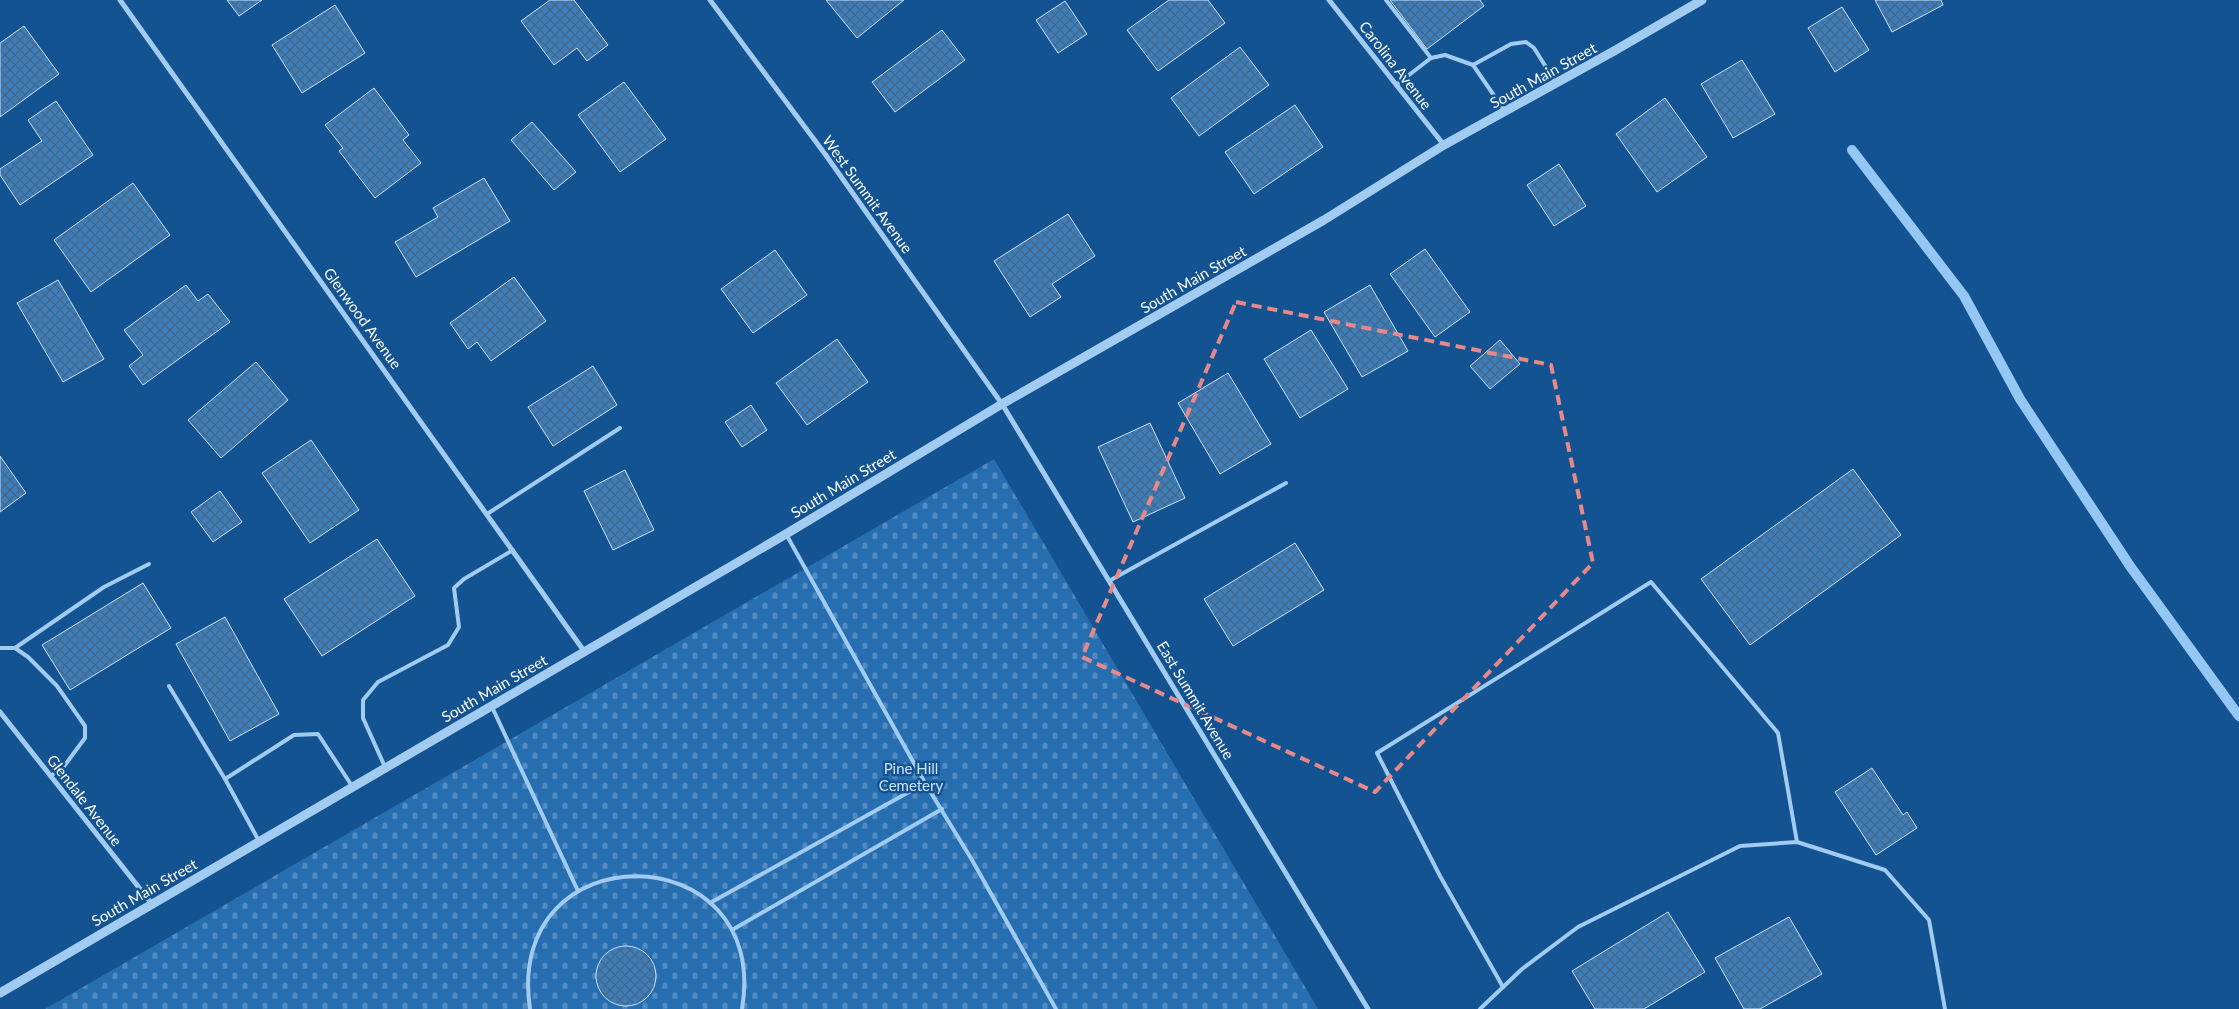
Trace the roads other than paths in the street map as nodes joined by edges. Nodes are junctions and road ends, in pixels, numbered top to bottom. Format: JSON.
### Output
{"nodes":[{"id":1,"x":120,"y":0,"type":"edge"},
{"id":2,"x":710,"y":0,"type":"edge"},
{"id":3,"x":1329,"y":0,"type":"edge"},
{"id":4,"x":1386,"y":0,"type":"edge"},
{"id":5,"x":1702,"y":0,"type":"edge"},
{"id":6,"x":1430,"y":58,"type":"junction"},
{"id":7,"x":1473,"y":65,"type":"junction"},
{"id":8,"x":1556,"y":83,"type":"junction"},
{"id":9,"x":1396,"y":85,"type":"junction"},
{"id":10,"x":1505,"y":112,"type":"junction"},
{"id":11,"x":1444,"y":145,"type":"junction"},
{"id":12,"x":1002,"y":404,"type":"junction"},
{"id":13,"x":620,"y":428,"type":"dead end"},
{"id":14,"x":1286,"y":482,"type":"dead end"},
{"id":15,"x":487,"y":514,"type":"junction"},
{"id":16,"x":786,"y":534,"type":"junction"},
{"id":17,"x":513,"y":550,"type":"junction"},
{"id":18,"x":149,"y":564,"type":"dead end"},
{"id":19,"x":1109,"y":581,"type":"junction"},
{"id":20,"x":0,"y":648,"type":"edge"},
{"id":21,"x":15,"y":648,"type":"junction"},
{"id":22,"x":584,"y":651,"type":"junction"},
{"id":23,"x":169,"y":686,"type":"dead end"},
{"id":24,"x":491,"y":705,"type":"junction"},
{"id":25,"x":0,"y":712,"type":"edge"},
{"id":26,"x":385,"y":767,"type":"junction"},
{"id":27,"x":50,"y":776,"type":"junction"},
{"id":28,"x":225,"y":779,"type":"junction"},
{"id":29,"x":924,"y":782,"type":"junction"},
{"id":30,"x":352,"y":786,"type":"junction"},
{"id":31,"x":942,"y":809,"type":"junction"},
{"id":32,"x":259,"y":841,"type":"junction"},
{"id":33,"x":1797,"y":842,"type":"junction"},
{"id":34,"x":578,"y":891,"type":"junction"},
{"id":35,"x":710,"y":903,"type":"junction"},
{"id":36,"x":152,"y":904,"type":"junction"},
{"id":37,"x":732,"y":930,"type":"junction"},
{"id":38,"x":1503,"y":987,"type":"junction"},
{"id":39,"x":0,"y":993,"type":"edge"},
{"id":40,"x":530,"y":1009,"type":"edge"},
{"id":41,"x":742,"y":1009,"type":"edge"},
{"id":42,"x":1056,"y":1009,"type":"edge"},
{"id":43,"x":1368,"y":1009,"type":"edge"},
{"id":44,"x":1480,"y":1009,"type":"edge"},
{"id":45,"x":1945,"y":1009,"type":"edge"}],
"edges":[{"from":1,"to":15,"type":"street","name":"Glenwood Avenue"},
{"from":2,"to":12,"type":"street","name":"West Summit Avenue"},
{"from":3,"to":9,"type":"street","name":"Carolina Avenue"},
{"from":4,"to":6,"type":"lane"},
{"from":5,"to":8,"type":"street","name":"South Main Street"},
{"from":6,"to":7,"type":"lane"},
{"from":6,"to":9,"type":"lane"},
{"from":7,"to":8,"type":"lane"},
{"from":7,"to":10,"type":"lane"},
{"from":8,"to":10,"type":"street","name":"South Main Street"},
{"from":9,"to":11,"type":"street","name":"Carolina Avenue"},
{"from":10,"to":11,"type":"street","name":"South Main Street"},
{"from":11,"to":12,"type":"street","name":"South Main Street"},
{"from":12,"to":16,"type":"street","name":"South Main Street"},
{"from":12,"to":19,"type":"street","name":"East Summit Avenue"},
{"from":13,"to":15,"type":"lane"},
{"from":14,"to":19,"type":"lane"},
{"from":15,"to":17,"type":"street","name":"Glenwood Avenue"},
{"from":16,"to":22,"type":"street","name":"South Main Street"},
{"from":16,"to":29,"type":"lane"},
{"from":17,"to":22,"type":"street","name":"Glenwood Avenue"},
{"from":17,"to":26,"type":"lane"},
{"from":18,"to":21,"type":"lane"},
{"from":19,"to":43,"type":"street","name":"East Summit Avenue"},
{"from":20,"to":21,"type":"lane"},
{"from":21,"to":27,"type":"lane"},
{"from":22,"to":24,"type":"street","name":"South Main Street"},
{"from":23,"to":28,"type":"lane"},
{"from":24,"to":26,"type":"street","name":"South Main Street"},
{"from":24,"to":34,"type":"lane"},
{"from":25,"to":27,"type":"street","name":"Glendale Avenue"},
{"from":26,"to":30,"type":"street","name":"South Main Street"},
{"from":27,"to":36,"type":"street","name":"Glendale Avenue"},
{"from":28,"to":30,"type":"lane"},
{"from":28,"to":32,"type":"lane"},
{"from":29,"to":31,"type":"lane"},
{"from":29,"to":35,"type":"lane"},
{"from":30,"to":32,"type":"street","name":"South Main Street"},
{"from":31,"to":37,"type":"lane"},
{"from":31,"to":42,"type":"lane"},
{"from":32,"to":36,"type":"street","name":"South Main Street"},
{"from":33,"to":38,"type":"lane"},
{"from":33,"to":38,"type":"lane"},
{"from":33,"to":45,"type":"lane"},
{"from":34,"to":35,"type":"lane"},
{"from":34,"to":40,"type":"lane"},
{"from":35,"to":37,"type":"lane"},
{"from":36,"to":39,"type":"street","name":"South Main Street"},
{"from":37,"to":41,"type":"lane"},
{"from":38,"to":44,"type":"lane"}]}
